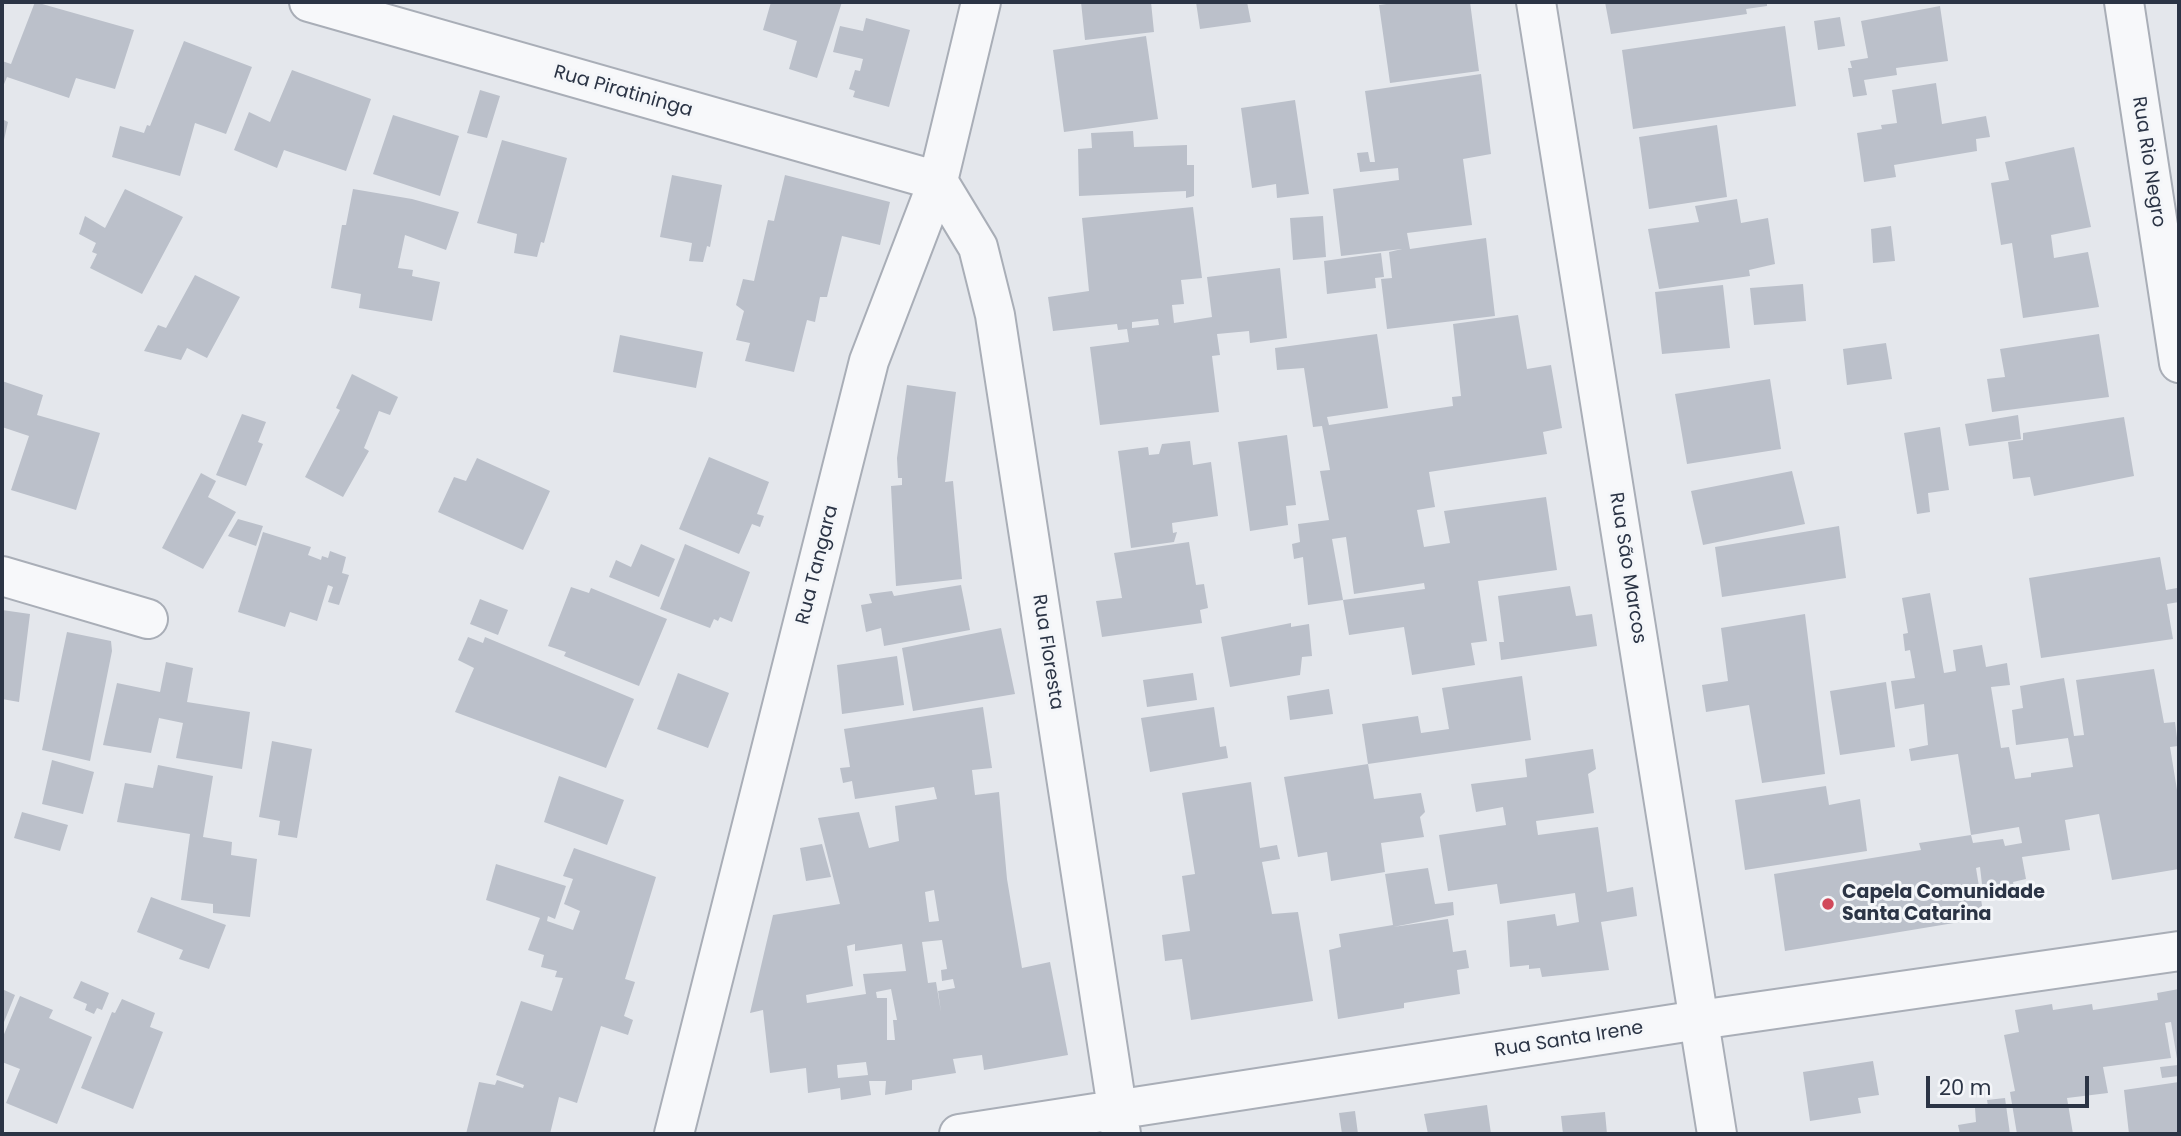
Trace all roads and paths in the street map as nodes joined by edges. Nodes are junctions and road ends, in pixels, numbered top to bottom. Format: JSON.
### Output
{"nodes":[{"id":1,"x":309,"y":2,"type":"edge"},
{"id":2,"x":981,"y":2,"type":"edge"},
{"id":3,"x":1536,"y":2,"type":"edge"},
{"id":4,"x":2124,"y":2,"type":"edge"},
{"id":5,"x":937,"y":181,"type":"junction"},
{"id":6,"x":2179,"y":363,"type":"edge"},
{"id":7,"x":2,"y":576,"type":"edge"},
{"id":8,"x":148,"y":619,"type":"dead end"},
{"id":9,"x":2179,"y":951,"type":"edge"},
{"id":10,"x":1699,"y":1020,"type":"junction"},
{"id":11,"x":1119,"y":1122,"type":"edge"},
{"id":12,"x":674,"y":1134,"type":"edge"},
{"id":13,"x":959,"y":1134,"type":"edge"},
{"id":14,"x":1717,"y":1134,"type":"edge"}],
"edges":[{"from":1,"to":5,"type":"street","name":"Rua Piratininga"},
{"from":2,"to":5,"type":"street","name":"Rua Tangara"},
{"from":3,"to":10,"type":"street","name":"Rua São Marcos"},
{"from":4,"to":6,"type":"street","name":"Rua Rio Negro"},
{"from":5,"to":11,"type":"street","name":"Rua Floresta"},
{"from":5,"to":12,"type":"street","name":"Rua Tangara"},
{"from":7,"to":8,"type":"street"},
{"from":9,"to":10,"type":"street","name":"Rua Santa Irene"},
{"from":10,"to":11,"type":"street","name":"Rua Santa Irene"},
{"from":10,"to":14,"type":"street","name":"Rua São Marcos"},
{"from":11,"to":13,"type":"street","name":"Rua Santa Irene"}]}
